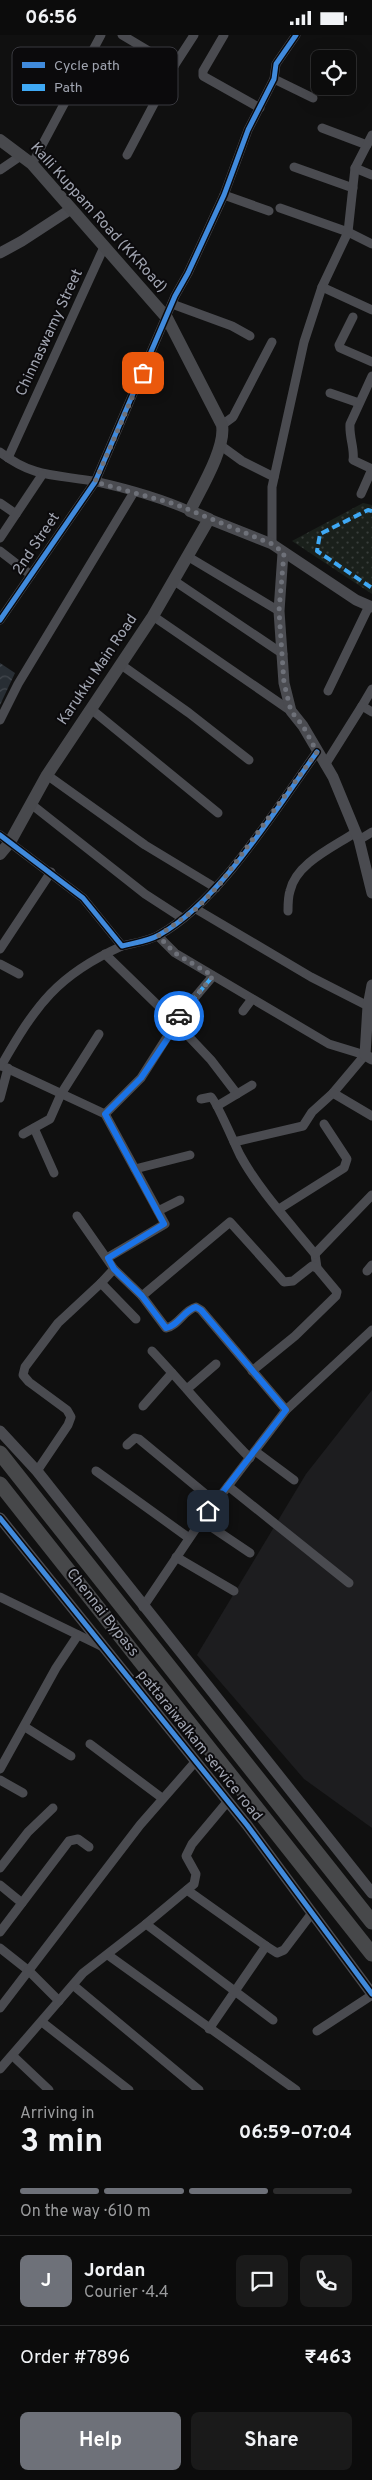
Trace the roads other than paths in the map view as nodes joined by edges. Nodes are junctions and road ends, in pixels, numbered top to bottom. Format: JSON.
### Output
{"nodes":[{"id":1,"x":101,"y":35,"type":"edge"},
{"id":2,"x":122,"y":35,"type":"edge"},
{"id":3,"x":194,"y":35,"type":"edge"},
{"id":4,"x":224,"y":35,"type":"edge"},
{"id":5,"x":296,"y":35,"type":"edge"},
{"id":6,"x":95,"y":47,"type":"edge"},
{"id":7,"x":142,"y":47,"type":"edge"},
{"id":8,"x":178,"y":60,"type":"edge"},
{"id":9,"x":274,"y":79,"type":"junction"},
{"id":10,"x":313,"y":98,"type":"dead end"},
{"id":11,"x":64,"y":105,"type":"edge"},
{"id":12,"x":153,"y":105,"type":"edge"},
{"id":13,"x":260,"y":108,"type":"junction"},
{"id":14,"x":322,"y":128,"type":"dead end"},
{"id":15,"x":372,"y":135,"type":"edge"},
{"id":16,"x":0,"y":140,"type":"edge"},
{"id":17,"x":367,"y":145,"type":"junction"},
{"id":18,"x":22,"y":155,"type":"junction"},
{"id":19,"x":127,"y":155,"type":"dead end"},
{"id":20,"x":32,"y":164,"type":"junction"},
{"id":21,"x":294,"y":167,"type":"dead end"},
{"id":22,"x":355,"y":168,"type":"junction"},
{"id":23,"x":0,"y":170,"type":"edge"},
{"id":24,"x":372,"y":175,"type":"edge"},
{"id":25,"x":353,"y":188,"type":"junction"},
{"id":26,"x":224,"y":195,"type":"junction"},
{"id":27,"x":280,"y":208,"type":"dead end"},
{"id":28,"x":71,"y":209,"type":"junction"},
{"id":29,"x":269,"y":211,"type":"dead end"},
{"id":30,"x":348,"y":232,"type":"junction"},
{"id":31,"x":372,"y":244,"type":"edge"},
{"id":32,"x":104,"y":247,"type":"junction"},
{"id":33,"x":0,"y":253,"type":"edge"},
{"id":34,"x":322,"y":287,"type":"junction"},
{"id":35,"x":172,"y":305,"type":"junction"},
{"id":36,"x":372,"y":310,"type":"edge"},
{"id":37,"x":353,"y":317,"type":"dead end"},
{"id":38,"x":167,"y":318,"type":"junction"},
{"id":39,"x":250,"y":336,"type":"dead end"},
{"id":40,"x":272,"y":342,"type":"dead end"},
{"id":41,"x":372,"y":362,"type":"edge"},
{"id":42,"x":372,"y":376,"type":"edge"},
{"id":43,"x":330,"y":393,"type":"dead end"},
{"id":44,"x":359,"y":403,"type":"junction"},
{"id":45,"x":222,"y":425,"type":"junction"},
{"id":46,"x":220,"y":445,"type":"junction"},
{"id":47,"x":4,"y":455,"type":"edge"},
{"id":48,"x":372,"y":469,"type":"edge"},
{"id":49,"x":42,"y":475,"type":"junction"},
{"id":50,"x":274,"y":477,"type":"junction"},
{"id":51,"x":95,"y":482,"type":"junction"},
{"id":52,"x":134,"y":492,"type":"junction"},
{"id":53,"x":361,"y":494,"type":"dead end"},
{"id":54,"x":0,"y":503,"type":"edge"},
{"id":55,"x":190,"y":511,"type":"junction"},
{"id":56,"x":16,"y":514,"type":"junction"},
{"id":57,"x":209,"y":519,"type":"junction"},
{"id":58,"x":0,"y":538,"type":"edge"},
{"id":59,"x":272,"y":544,"type":"junction"},
{"id":60,"x":0,"y":551,"type":"edge"},
{"id":61,"x":284,"y":553,"type":"junction"},
{"id":62,"x":187,"y":556,"type":"junction"},
{"id":63,"x":31,"y":575,"type":"junction"},
{"id":64,"x":173,"y":580,"type":"junction"},
{"id":65,"x":370,"y":606,"type":"edge"},
{"id":66,"x":279,"y":611,"type":"junction"},
{"id":67,"x":153,"y":616,"type":"junction"},
{"id":68,"x":0,"y":620,"type":"edge"},
{"id":69,"x":283,"y":654,"type":"junction"},
{"id":70,"x":120,"y":664,"type":"junction"},
{"id":71,"x":372,"y":689,"type":"edge"},
{"id":72,"x":328,"y":691,"type":"dead end"},
{"id":73,"x":362,"y":706,"type":"junction"},
{"id":74,"x":91,"y":709,"type":"junction"},
{"id":75,"x":291,"y":711,"type":"junction"},
{"id":76,"x":372,"y":712,"type":"edge"},
{"id":77,"x":0,"y":720,"type":"edge"},
{"id":78,"x":317,"y":752,"type":"junction"},
{"id":79,"x":249,"y":761,"type":"dead end"},
{"id":80,"x":325,"y":765,"type":"junction"},
{"id":81,"x":47,"y":775,"type":"junction"},
{"id":82,"x":31,"y":804,"type":"junction"},
{"id":83,"x":218,"y":813,"type":"dead end"},
{"id":84,"x":372,"y":832,"type":"edge"},
{"id":85,"x":358,"y":836,"type":"junction"},
{"id":86,"x":5,"y":839,"type":"edge"},
{"id":87,"x":0,"y":854,"type":"edge"},
{"id":88,"x":51,"y":872,"type":"junction"},
{"id":89,"x":216,"y":888,"type":"junction"},
{"id":90,"x":372,"y":893,"type":"edge"},
{"id":91,"x":196,"y":909,"type":"junction"},
{"id":92,"x":288,"y":911,"type":"dead end"},
{"id":93,"x":182,"y":918,"type":"junction"},
{"id":94,"x":158,"y":936,"type":"junction"},
{"id":95,"x":122,"y":946,"type":"junction"},
{"id":96,"x":0,"y":949,"type":"edge"},
{"id":97,"x":105,"y":953,"type":"junction"},
{"id":98,"x":0,"y":964,"type":"edge"},
{"id":99,"x":18,"y":974,"type":"dead end"},
{"id":100,"x":213,"y":976,"type":"junction"},
{"id":101,"x":372,"y":985,"type":"edge"},
{"id":102,"x":252,"y":999,"type":"junction"},
{"id":103,"x":368,"y":1007,"type":"junction"},
{"id":104,"x":243,"y":1011,"type":"dead end"},
{"id":105,"x":175,"y":1022,"type":"junction"},
{"id":106,"x":99,"y":1034,"type":"dead end"},
{"id":107,"x":368,"y":1057,"type":"edge"},
{"id":108,"x":3,"y":1066,"type":"edge"},
{"id":109,"x":252,"y":1085,"type":"dead end"},
{"id":110,"x":333,"y":1093,"type":"junction"},
{"id":111,"x":61,"y":1094,"type":"junction"},
{"id":112,"x":237,"y":1094,"type":"junction"},
{"id":113,"x":0,"y":1099,"type":"edge"},
{"id":114,"x":201,"y":1099,"type":"dead end"},
{"id":115,"x":217,"y":1106,"type":"junction"},
{"id":116,"x":105,"y":1114,"type":"junction"},
{"id":117,"x":372,"y":1116,"type":"edge"},
{"id":118,"x":324,"y":1124,"type":"dead end"},
{"id":119,"x":34,"y":1128,"type":"junction"},
{"id":120,"x":23,"y":1134,"type":"dead end"},
{"id":121,"x":234,"y":1142,"type":"junction"},
{"id":122,"x":190,"y":1155,"type":"dead end"},
{"id":123,"x":135,"y":1169,"type":"junction"},
{"id":124,"x":54,"y":1173,"type":"dead end"},
{"id":125,"x":372,"y":1195,"type":"edge"},
{"id":126,"x":180,"y":1200,"type":"dead end"},
{"id":127,"x":279,"y":1209,"type":"junction"},
{"id":128,"x":158,"y":1211,"type":"junction"},
{"id":129,"x":77,"y":1216,"type":"dead end"},
{"id":130,"x":314,"y":1254,"type":"junction"},
{"id":131,"x":108,"y":1258,"type":"junction"},
{"id":132,"x":317,"y":1268,"type":"junction"},
{"id":133,"x":114,"y":1269,"type":"junction"},
{"id":134,"x":101,"y":1283,"type":"junction"},
{"id":135,"x":142,"y":1296,"type":"junction"},
{"id":136,"x":136,"y":1319,"type":"dead end"},
{"id":137,"x":372,"y":1330,"type":"edge"},
{"id":138,"x":152,"y":1351,"type":"dead end"},
{"id":139,"x":216,"y":1364,"type":"dead end"},
{"id":140,"x":252,"y":1371,"type":"junction"},
{"id":141,"x":172,"y":1373,"type":"junction"},
{"id":142,"x":187,"y":1389,"type":"junction"},
{"id":143,"x":143,"y":1406,"type":"dead end"},
{"id":144,"x":286,"y":1410,"type":"junction"},
{"id":145,"x":0,"y":1431,"type":"edge"},
{"id":146,"x":127,"y":1445,"type":"dead end"},
{"id":147,"x":0,"y":1453,"type":"edge"},
{"id":148,"x":252,"y":1454,"type":"junction"},
{"id":149,"x":37,"y":1471,"type":"junction"},
{"id":150,"x":96,"y":1471,"type":"dead end"},
{"id":151,"x":294,"y":1480,"type":"dead end"},
{"id":152,"x":0,"y":1484,"type":"edge"},
{"id":153,"x":228,"y":1486,"type":"junction"},
{"id":154,"x":215,"y":1502,"type":"junction"},
{"id":155,"x":0,"y":1518,"type":"edge"},
{"id":156,"x":201,"y":1521,"type":"junction"},
{"id":157,"x":189,"y":1538,"type":"junction"},
{"id":158,"x":250,"y":1553,"type":"dead end"},
{"id":159,"x":176,"y":1557,"type":"junction"},
{"id":160,"x":348,"y":1583,"type":"dead end"},
{"id":161,"x":234,"y":1591,"type":"dead end"},
{"id":162,"x":0,"y":1597,"type":"edge"},
{"id":163,"x":143,"y":1607,"type":"junction"},
{"id":164,"x":78,"y":1635,"type":"junction"},
{"id":165,"x":103,"y":1647,"type":"junction"},
{"id":166,"x":25,"y":1727,"type":"junction"},
{"id":167,"x":90,"y":1744,"type":"dead end"},
{"id":168,"x":71,"y":1756,"type":"dead end"},
{"id":169,"x":196,"y":1761,"type":"junction"},
{"id":170,"x":0,"y":1769,"type":"edge"},
{"id":171,"x":0,"y":1780,"type":"edge"},
{"id":172,"x":23,"y":1793,"type":"dead end"},
{"id":173,"x":162,"y":1797,"type":"junction"},
{"id":174,"x":228,"y":1801,"type":"junction"},
{"id":175,"x":53,"y":1807,"type":"dead end"},
{"id":176,"x":89,"y":1847,"type":"dead end"},
{"id":177,"x":0,"y":1868,"type":"edge"},
{"id":178,"x":0,"y":1885,"type":"edge"},
{"id":179,"x":187,"y":1890,"type":"junction"},
{"id":180,"x":372,"y":1893,"type":"edge"},
{"id":181,"x":22,"y":1903,"type":"junction"},
{"id":182,"x":312,"y":1913,"type":"junction"},
{"id":183,"x":372,"y":1922,"type":"edge"},
{"id":184,"x":146,"y":1924,"type":"junction"},
{"id":185,"x":0,"y":1932,"type":"edge"},
{"id":186,"x":266,"y":1946,"type":"junction"},
{"id":187,"x":0,"y":1948,"type":"edge"},
{"id":188,"x":372,"y":1954,"type":"edge"},
{"id":189,"x":108,"y":1955,"type":"junction"},
{"id":190,"x":29,"y":1971,"type":"junction"},
{"id":191,"x":73,"y":1985,"type":"junction"},
{"id":192,"x":236,"y":1993,"type":"junction"},
{"id":193,"x":372,"y":1994,"type":"edge"},
{"id":194,"x":59,"y":2001,"type":"junction"},
{"id":195,"x":0,"y":2009,"type":"edge"},
{"id":196,"x":273,"y":2020,"type":"dead end"},
{"id":197,"x":42,"y":2022,"type":"junction"},
{"id":198,"x":209,"y":2029,"type":"junction"},
{"id":199,"x":317,"y":2031,"type":"dead end"},
{"id":200,"x":13,"y":2056,"type":"junction"},
{"id":201,"x":0,"y":2069,"type":"edge"},
{"id":202,"x":49,"y":2090,"type":"edge"},
{"id":203,"x":129,"y":2090,"type":"edge"},
{"id":204,"x":199,"y":2090,"type":"edge"},
{"id":205,"x":296,"y":2090,"type":"edge"}],
"edges":[{"from":1,"to":6,"type":"street"},
{"from":2,"to":7,"type":"street"},
{"from":3,"to":8,"type":"street"},
{"from":4,"to":13,"type":"street"},
{"from":5,"to":9,"type":"street","name":"2nd Street"},
{"from":9,"to":10,"type":"street"},
{"from":9,"to":13,"type":"street","name":"2nd Street"},
{"from":11,"to":20,"type":"street"},
{"from":12,"to":19,"type":"street"},
{"from":13,"to":26,"type":"street","name":"2nd Street"},
{"from":14,"to":17,"type":"street"},
{"from":15,"to":17,"type":"street"},
{"from":16,"to":18,"type":"main road","name":"Kalli Kuppam Road (KKRoad)"},
{"from":17,"to":22,"type":"street"},
{"from":18,"to":20,"type":"main road","name":"Kalli Kuppam Road (KKRoad)"},
{"from":18,"to":23,"type":"street"},
{"from":20,"to":28,"type":"main road","name":"Kalli Kuppam Road (KKRoad)"},
{"from":21,"to":25,"type":"street"},
{"from":22,"to":24,"type":"street"},
{"from":22,"to":25,"type":"street"},
{"from":25,"to":30,"type":"street"},
{"from":26,"to":29,"type":"street"},
{"from":26,"to":35,"type":"street","name":"2nd Street"},
{"from":27,"to":30,"type":"street"},
{"from":28,"to":32,"type":"main road","name":"Kalli Kuppam Road (KKRoad)"},
{"from":28,"to":33,"type":"street"},
{"from":30,"to":31,"type":"street"},
{"from":30,"to":34,"type":"street"},
{"from":32,"to":38,"type":"main road","name":"Kalli Kuppam Road (KKRoad)"},
{"from":32,"to":47,"type":"street","name":"Chinnaswamy Street"},
{"from":34,"to":36,"type":"street"},
{"from":34,"to":50,"type":"street"},
{"from":35,"to":38,"type":"street","name":"2nd Street"},
{"from":35,"to":39,"type":"street"},
{"from":37,"to":41,"type":"street"},
{"from":38,"to":45,"type":"main road","name":"Kalli Kuppam Road (KKRoad)"},
{"from":38,"to":51,"type":"street","name":"2nd Street"},
{"from":40,"to":45,"type":"street"},
{"from":42,"to":44,"type":"street"},
{"from":43,"to":44,"type":"street"},
{"from":44,"to":48,"type":"street"},
{"from":45,"to":46,"type":"main road"},
{"from":46,"to":50,"type":"street"},
{"from":46,"to":55,"type":"main road"},
{"from":47,"to":49,"type":"street"},
{"from":48,"to":53,"type":"street"},
{"from":49,"to":51,"type":"street"},
{"from":49,"to":56,"type":"street"},
{"from":50,"to":59,"type":"street"},
{"from":51,"to":52,"type":"street"},
{"from":51,"to":63,"type":"street","name":"2nd Street"},
{"from":52,"to":55,"type":"street"},
{"from":52,"to":77,"type":"street"},
{"from":54,"to":56,"type":"street"},
{"from":55,"to":57,"type":"main road"},
{"from":56,"to":58,"type":"street"},
{"from":57,"to":59,"type":"street"},
{"from":57,"to":62,"type":"main road","name":"Karukku Main Road"},
{"from":59,"to":61,"type":"street"},
{"from":60,"to":63,"type":"street"},
{"from":61,"to":65,"type":"street"},
{"from":61,"to":66,"type":"street"},
{"from":62,"to":64,"type":"main road","name":"Karukku Main Road"},
{"from":62,"to":66,"type":"street"},
{"from":63,"to":68,"type":"street","name":"2nd Street"},
{"from":64,"to":67,"type":"main road","name":"Karukku Main Road"},
{"from":64,"to":69,"type":"street"},
{"from":65,"to":72,"type":"street"},
{"from":66,"to":69,"type":"street"},
{"from":67,"to":70,"type":"main road","name":"Karukku Main Road"},
{"from":67,"to":75,"type":"street"},
{"from":69,"to":75,"type":"street"},
{"from":70,"to":74,"type":"main road","name":"Karukku Main Road"},
{"from":70,"to":79,"type":"street"},
{"from":71,"to":73,"type":"street"},
{"from":73,"to":76,"type":"street"},
{"from":73,"to":80,"type":"street"},
{"from":74,"to":81,"type":"main road","name":"Karukku Main Road"},
{"from":74,"to":83,"type":"street"},
{"from":75,"to":78,"type":"street"},
{"from":78,"to":80,"type":"street"},
{"from":78,"to":89,"type":"street"},
{"from":80,"to":85,"type":"street"},
{"from":81,"to":82,"type":"main road","name":"Karukku Main Road"},
{"from":81,"to":89,"type":"street"},
{"from":82,"to":86,"type":"main road","name":"Karukku Main Road"},
{"from":82,"to":93,"type":"street"},
{"from":84,"to":85,"type":"street"},
{"from":85,"to":90,"type":"street"},
{"from":85,"to":92,"type":"street"},
{"from":86,"to":87,"type":"main road","name":"Karukku Main Road"},
{"from":86,"to":88,"type":"street"},
{"from":88,"to":95,"type":"street"},
{"from":88,"to":96,"type":"street"},
{"from":89,"to":91,"type":"street"},
{"from":91,"to":93,"type":"street"},
{"from":91,"to":103,"type":"street"},
{"from":93,"to":94,"type":"street"},
{"from":94,"to":95,"type":"street"},
{"from":94,"to":100,"type":"street"},
{"from":95,"to":97,"type":"street"},
{"from":97,"to":105,"type":"street"},
{"from":97,"to":108,"type":"street"},
{"from":98,"to":99,"type":"street"},
{"from":100,"to":102,"type":"street"},
{"from":100,"to":105,"type":"street"},
{"from":101,"to":103,"type":"street"},
{"from":102,"to":104,"type":"street"},
{"from":102,"to":107,"type":"street"},
{"from":103,"to":107,"type":"street"},
{"from":105,"to":112,"type":"street"},
{"from":105,"to":116,"type":"street"},
{"from":106,"to":111,"type":"street"},
{"from":107,"to":110,"type":"street"},
{"from":108,"to":111,"type":"street"},
{"from":108,"to":113,"type":"street"},
{"from":109,"to":112,"type":"street"},
{"from":110,"to":117,"type":"street"},
{"from":110,"to":121,"type":"street"},
{"from":111,"to":116,"type":"street"},
{"from":111,"to":119,"type":"street"},
{"from":112,"to":115,"type":"street"},
{"from":114,"to":115,"type":"street"},
{"from":115,"to":121,"type":"street"},
{"from":116,"to":123,"type":"street"},
{"from":118,"to":127,"type":"street"},
{"from":119,"to":120,"type":"street"},
{"from":119,"to":124,"type":"street"},
{"from":121,"to":127,"type":"street"},
{"from":122,"to":123,"type":"street"},
{"from":123,"to":128,"type":"street"},
{"from":125,"to":130,"type":"street"},
{"from":126,"to":128,"type":"street"},
{"from":127,"to":130,"type":"street"},
{"from":128,"to":131,"type":"street"},
{"from":129,"to":131,"type":"street"},
{"from":130,"to":132,"type":"street"},
{"from":131,"to":133,"type":"street"},
{"from":132,"to":135,"type":"street"},
{"from":132,"to":140,"type":"street"},
{"from":133,"to":134,"type":"street"},
{"from":133,"to":135,"type":"street"},
{"from":134,"to":136,"type":"street"},
{"from":134,"to":149,"type":"street"},
{"from":135,"to":140,"type":"street"},
{"from":137,"to":144,"type":"street"},
{"from":138,"to":141,"type":"street"},
{"from":139,"to":142,"type":"street"},
{"from":140,"to":144,"type":"street"},
{"from":141,"to":142,"type":"street"},
{"from":141,"to":143,"type":"street"},
{"from":142,"to":148,"type":"street"},
{"from":144,"to":148,"type":"street"},
{"from":145,"to":149,"type":"street"},
{"from":146,"to":154,"type":"street"},
{"from":147,"to":183,"type":"highway","name":"Chennai Bypass"},
{"from":148,"to":151,"type":"street"},
{"from":148,"to":153,"type":"street"},
{"from":149,"to":163,"type":"street"},
{"from":150,"to":157,"type":"street"},
{"from":152,"to":188,"type":"highway","name":"Chennai Bypass"},
{"from":153,"to":154,"type":"street"},
{"from":153,"to":160,"type":"street"},
{"from":154,"to":156,"type":"street"},
{"from":155,"to":165,"type":"street","name":"pattaraiwalkam service road"},
{"from":156,"to":157,"type":"street"},
{"from":156,"to":158,"type":"street"},
{"from":157,"to":159,"type":"street"},
{"from":159,"to":161,"type":"street"},
{"from":159,"to":163,"type":"street"},
{"from":162,"to":164,"type":"street"},
{"from":163,"to":180,"type":"street"},
{"from":164,"to":165,"type":"street"},
{"from":164,"to":166,"type":"street"},
{"from":165,"to":169,"type":"street","name":"pattaraiwalkam service road"},
{"from":166,"to":168,"type":"street"},
{"from":166,"to":170,"type":"street"},
{"from":167,"to":173,"type":"street"},
{"from":169,"to":173,"type":"street"},
{"from":169,"to":174,"type":"street","name":"pattaraiwalkam service road"},
{"from":171,"to":172,"type":"street"},
{"from":173,"to":190,"type":"street"},
{"from":174,"to":179,"type":"street"},
{"from":174,"to":182,"type":"street","name":"pattaraiwalkam service road"},
{"from":175,"to":177,"type":"street"},
{"from":176,"to":181,"type":"street"},
{"from":178,"to":181,"type":"street"},
{"from":179,"to":184,"type":"street"},
{"from":179,"to":186,"type":"street"},
{"from":181,"to":185,"type":"street"},
{"from":182,"to":186,"type":"street"},
{"from":182,"to":193,"type":"street","name":"pattaraiwalkam service road"},
{"from":184,"to":189,"type":"street"},
{"from":184,"to":192,"type":"street"},
{"from":186,"to":192,"type":"street"},
{"from":187,"to":190,"type":"street"},
{"from":189,"to":191,"type":"street"},
{"from":189,"to":198,"type":"street"},
{"from":190,"to":194,"type":"street"},
{"from":190,"to":195,"type":"street"},
{"from":191,"to":194,"type":"street"},
{"from":191,"to":204,"type":"street"},
{"from":192,"to":196,"type":"street"},
{"from":192,"to":198,"type":"street"},
{"from":193,"to":199,"type":"street"},
{"from":194,"to":197,"type":"street"},
{"from":197,"to":200,"type":"street"},
{"from":197,"to":203,"type":"street"},
{"from":198,"to":205,"type":"street"},
{"from":200,"to":201,"type":"street"},
{"from":200,"to":202,"type":"street"}]}
